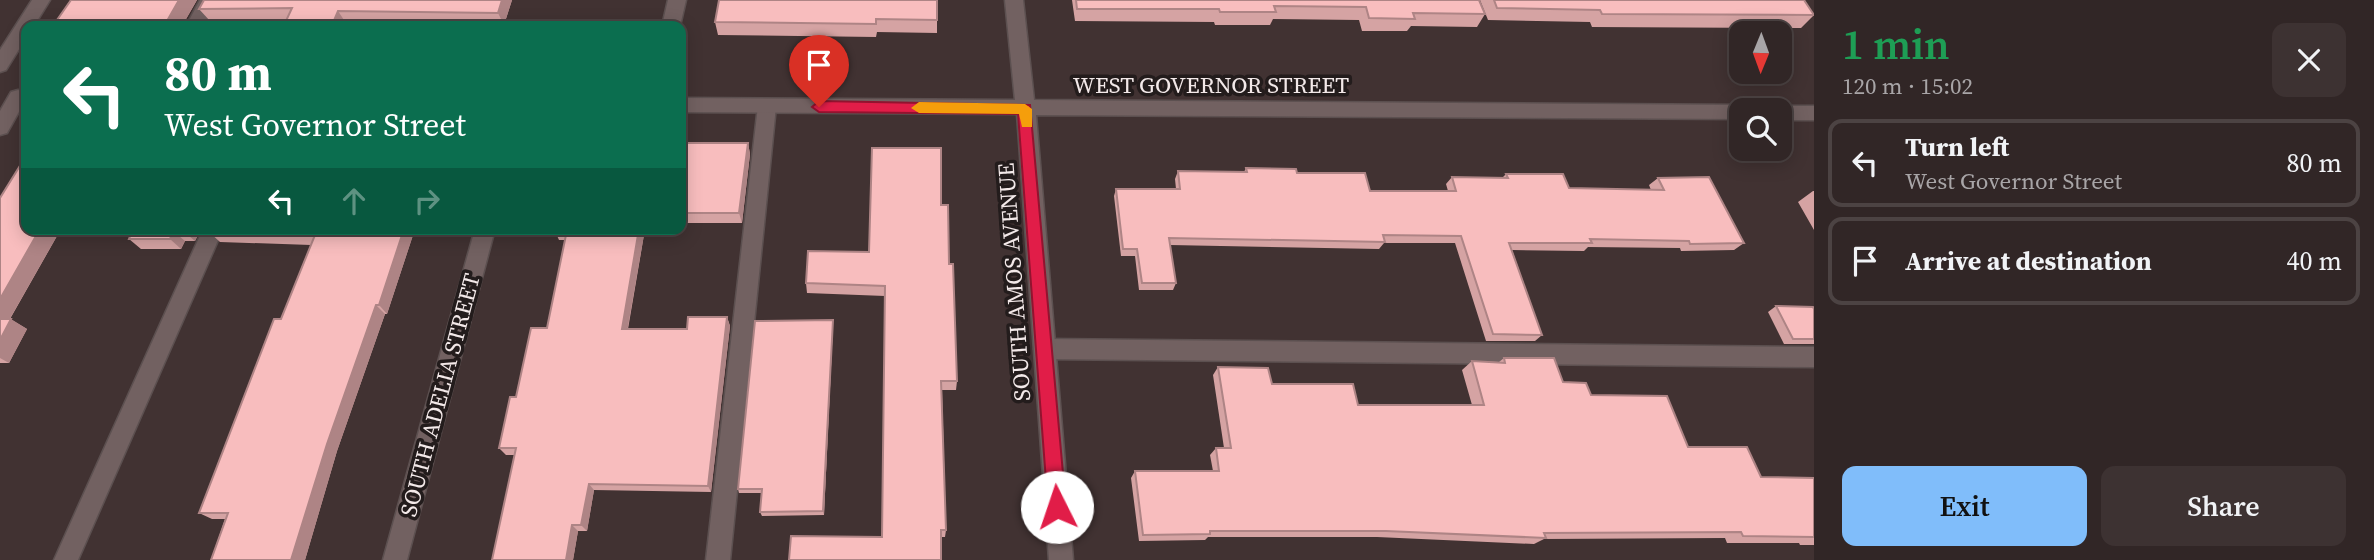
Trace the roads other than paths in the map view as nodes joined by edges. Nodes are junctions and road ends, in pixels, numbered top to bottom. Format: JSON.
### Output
{"nodes":[{"id":1,"x":41,"y":0,"type":"edge"},
{"id":2,"x":209,"y":0,"type":"edge"},
{"id":3,"x":677,"y":0,"type":"edge"},
{"id":4,"x":1014,"y":0,"type":"edge"},
{"id":5,"x":28,"y":21,"type":"edge"},
{"id":6,"x":198,"y":21,"type":"edge"},
{"id":7,"x":672,"y":21,"type":"edge"},
{"id":8,"x":21,"y":32,"type":"edge"},
{"id":9,"x":0,"y":65,"type":"edge"},
{"id":10,"x":15,"y":97,"type":"edge"},
{"id":11,"x":686,"y":105,"type":"edge"},
{"id":12,"x":767,"y":106,"type":"junction"},
{"id":13,"x":1025,"y":109,"type":"junction"},
{"id":14,"x":1729,"y":112,"type":"edge"},
{"id":15,"x":1792,"y":113,"type":"edge"},
{"id":16,"x":1814,"y":113,"type":"edge"},
{"id":17,"x":0,"y":128,"type":"edge"},
{"id":18,"x":210,"y":235,"type":"edge"},
{"id":19,"x":483,"y":235,"type":"edge"},
{"id":20,"x":1045,"y":349,"type":"junction"},
{"id":21,"x":1814,"y":357,"type":"edge"},
{"id":22,"x":66,"y":560,"type":"edge"},
{"id":23,"x":395,"y":560,"type":"edge"},
{"id":24,"x":718,"y":560,"type":"edge"},
{"id":25,"x":1061,"y":560,"type":"edge"}],
"edges":[{"from":1,"to":5,"type":"street"},
{"from":2,"to":6,"type":"street"},
{"from":3,"to":7,"type":"street"},
{"from":4,"to":13,"type":"street","name":"SOUTH AMOS AVENUE"},
{"from":8,"to":9,"type":"street"},
{"from":10,"to":17,"type":"street"},
{"from":11,"to":12,"type":"street","name":"WEST GOVERNOR STREET"},
{"from":12,"to":13,"type":"street","name":"WEST GOVERNOR STREET"},
{"from":12,"to":24,"type":"street"},
{"from":13,"to":14,"type":"street","name":"WEST GOVERNOR STREET"},
{"from":13,"to":20,"type":"street","name":"SOUTH AMOS AVENUE"},
{"from":15,"to":16,"type":"street"},
{"from":18,"to":22,"type":"street"},
{"from":19,"to":23,"type":"street","name":"SOUTH ADELIA STREET"},
{"from":20,"to":21,"type":"street"},
{"from":20,"to":25,"type":"street","name":"SOUTH AMOS AVENUE"}]}
